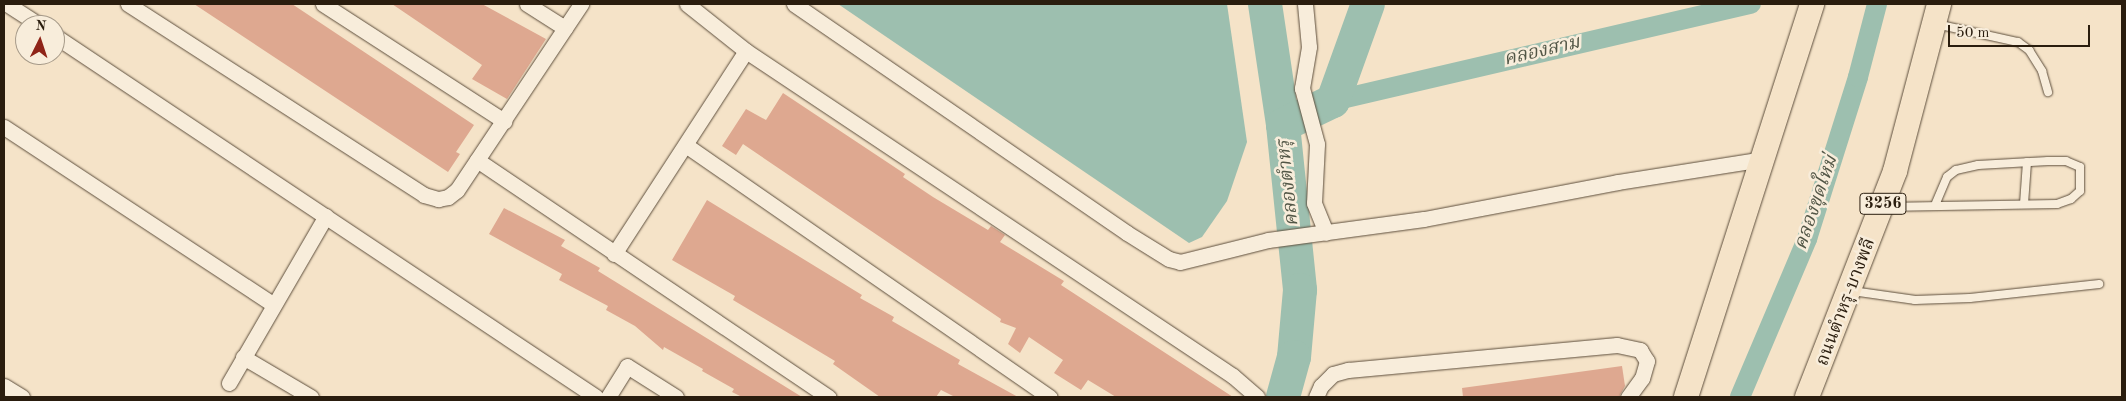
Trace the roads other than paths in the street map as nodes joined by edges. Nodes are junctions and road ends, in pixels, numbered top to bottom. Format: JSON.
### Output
{"nodes":[{"id":1,"x":7,"y":4,"type":"edge"},
{"id":2,"x":128,"y":4,"type":"edge"},
{"id":3,"x":323,"y":4,"type":"edge"},
{"id":4,"x":527,"y":4,"type":"edge"},
{"id":5,"x":581,"y":4,"type":"edge"},
{"id":6,"x":687,"y":4,"type":"edge"},
{"id":7,"x":794,"y":4,"type":"edge"},
{"id":8,"x":1305,"y":4,"type":"edge"},
{"id":9,"x":1812,"y":4,"type":"edge"},
{"id":10,"x":1936,"y":14,"type":"edge"},
{"id":11,"x":24,"y":15,"type":"edge"},
{"id":12,"x":565,"y":28,"type":"junction"},
{"id":13,"x":65,"y":43,"type":"edge"},
{"id":14,"x":746,"y":51,"type":"junction"},
{"id":15,"x":2048,"y":92,"type":"dead end"},
{"id":16,"x":504,"y":121,"type":"junction"},
{"id":17,"x":4,"y":127,"type":"edge"},
{"id":18,"x":687,"y":146,"type":"junction"},
{"id":19,"x":477,"y":160,"type":"junction"},
{"id":20,"x":1762,"y":160,"type":"junction"},
{"id":21,"x":2028,"y":162,"type":"junction"},
{"id":22,"x":2024,"y":204,"type":"junction"},
{"id":23,"x":1935,"y":205,"type":"junction"},
{"id":24,"x":1881,"y":207,"type":"junction"},
{"id":25,"x":326,"y":216,"type":"junction"},
{"id":26,"x":1326,"y":233,"type":"junction"},
{"id":27,"x":614,"y":254,"type":"junction"},
{"id":28,"x":2099,"y":284,"type":"dead end"},
{"id":29,"x":1850,"y":291,"type":"junction"},
{"id":30,"x":274,"y":304,"type":"junction"},
{"id":31,"x":243,"y":357,"type":"junction"},
{"id":32,"x":229,"y":383,"type":"dead end"},
{"id":33,"x":4,"y":386,"type":"edge"},
{"id":34,"x":22,"y":397,"type":"edge"},
{"id":35,"x":311,"y":397,"type":"edge"},
{"id":36,"x":596,"y":397,"type":"edge"},
{"id":37,"x":608,"y":397,"type":"edge"},
{"id":38,"x":676,"y":397,"type":"edge"},
{"id":39,"x":829,"y":397,"type":"edge"},
{"id":40,"x":1050,"y":397,"type":"edge"},
{"id":41,"x":1257,"y":397,"type":"edge"},
{"id":42,"x":1316,"y":397,"type":"edge"},
{"id":43,"x":1628,"y":397,"type":"edge"},
{"id":44,"x":1686,"y":397,"type":"edge"},
{"id":45,"x":1807,"y":397,"type":"edge"}],
"edges":[{"from":1,"to":11,"type":"street"},
{"from":2,"to":19,"type":"street"},
{"from":3,"to":16,"type":"street"},
{"from":4,"to":12,"type":"street"},
{"from":5,"to":12,"type":"street"},
{"from":6,"to":14,"type":"street"},
{"from":7,"to":26,"type":"street"},
{"from":8,"to":26,"type":"street"},
{"from":9,"to":20,"type":"main road"},
{"from":10,"to":15,"type":"lane"},
{"from":10,"to":24,"type":"main road","name":"ถนนตำหรุ-บางพลี","number":"3256"},
{"from":12,"to":16,"type":"street"},
{"from":13,"to":25,"type":"street"},
{"from":14,"to":18,"type":"street"},
{"from":14,"to":41,"type":"street"},
{"from":16,"to":19,"type":"street"},
{"from":17,"to":30,"type":"street"},
{"from":18,"to":27,"type":"street"},
{"from":18,"to":40,"type":"street"},
{"from":19,"to":27,"type":"street"},
{"from":20,"to":26,"type":"street"},
{"from":20,"to":44,"type":"main road"},
{"from":21,"to":22,"type":"lane"},
{"from":21,"to":22,"type":"lane"},
{"from":21,"to":23,"type":"lane"},
{"from":22,"to":23,"type":"lane"},
{"from":23,"to":24,"type":"lane"},
{"from":24,"to":29,"type":"main road","name":"ถนนตำหรุ-บางพลี","number":"3256"},
{"from":25,"to":30,"type":"street"},
{"from":25,"to":36,"type":"street"},
{"from":27,"to":39,"type":"street"},
{"from":28,"to":29,"type":"lane"},
{"from":29,"to":45,"type":"main road","name":"ถนนตำหรุ-บางพลี","number":"3256"},
{"from":30,"to":31,"type":"street"},
{"from":31,"to":32,"type":"street"},
{"from":31,"to":35,"type":"street"},
{"from":33,"to":34,"type":"street"},
{"from":37,"to":38,"type":"street"},
{"from":42,"to":43,"type":"street"}]}
